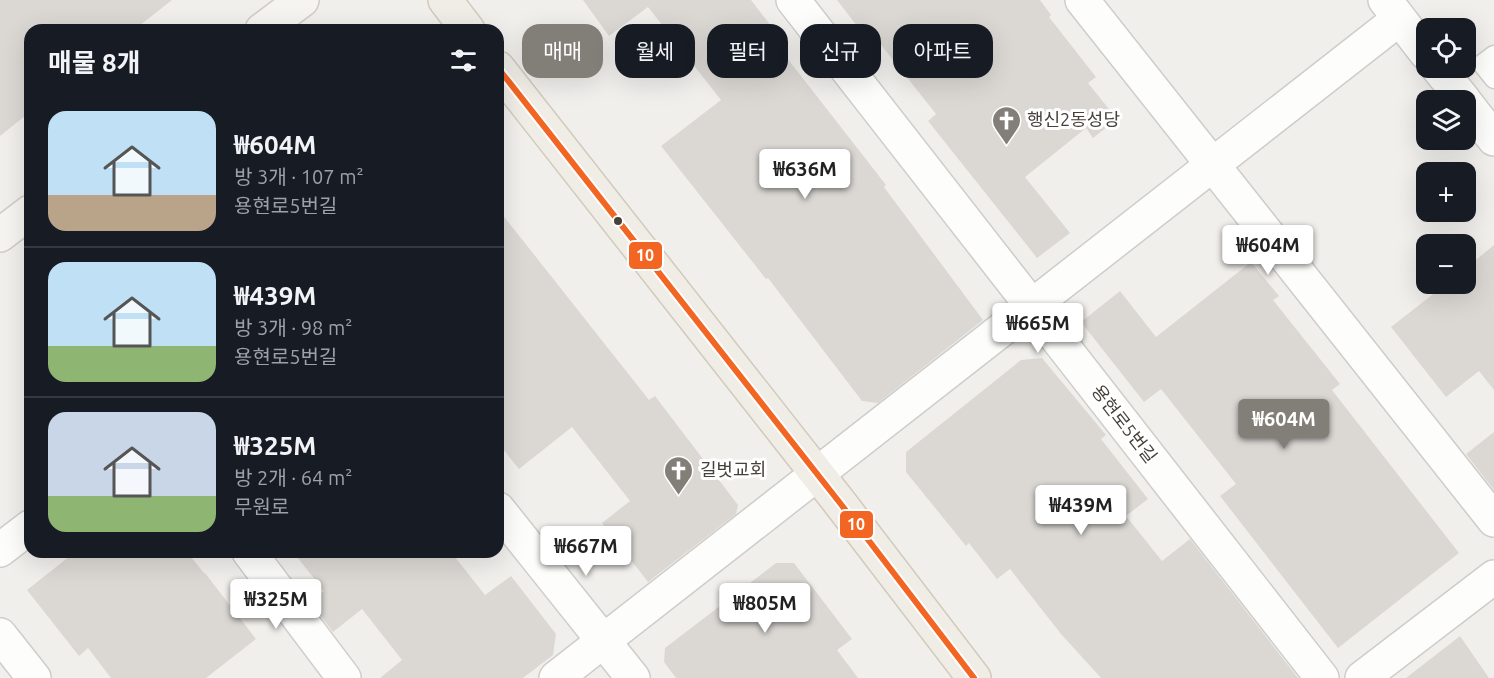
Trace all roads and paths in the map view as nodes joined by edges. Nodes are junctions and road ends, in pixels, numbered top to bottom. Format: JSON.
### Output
{"nodes":[{"id":1,"x":302,"y":0,"type":"edge"},
{"id":2,"x":445,"y":0,"type":"edge"},
{"id":3,"x":793,"y":0,"type":"edge"},
{"id":4,"x":1082,"y":0,"type":"edge"},
{"id":5,"x":1392,"y":9,"type":"edge"},
{"id":6,"x":270,"y":24,"type":"edge"},
{"id":7,"x":463,"y":24,"type":"edge"},
{"id":8,"x":1416,"y":40,"type":"edge"},
{"id":9,"x":1494,"y":55,"type":"edge"},
{"id":10,"x":504,"y":76,"type":"edge"},
{"id":11,"x":1446,"y":78,"type":"edge"},
{"id":12,"x":1494,"y":79,"type":"edge"},
{"id":13,"x":1455,"y":90,"type":"edge"},
{"id":14,"x":1476,"y":116,"type":"edge"},
{"id":15,"x":1494,"y":139,"type":"edge"},
{"id":16,"x":1212,"y":165,"type":"junction"},
{"id":17,"x":24,"y":217,"type":"edge"},
{"id":18,"x":0,"y":235,"type":"edge"},
{"id":19,"x":1032,"y":306,"type":"junction"},
{"id":20,"x":817,"y":474,"type":"junction"},
{"id":21,"x":504,"y":516,"type":"edge"},
{"id":22,"x":1494,"y":520,"type":"edge"},
{"id":23,"x":24,"y":532,"type":"edge"},
{"id":24,"x":0,"y":550,"type":"edge"},
{"id":25,"x":254,"y":558,"type":"edge"},
{"id":26,"x":1494,"y":577,"type":"edge"},
{"id":27,"x":0,"y":635,"type":"edge"},
{"id":28,"x":604,"y":640,"type":"junction"},
{"id":29,"x":34,"y":678,"type":"edge"},
{"id":30,"x":344,"y":678,"type":"edge"},
{"id":31,"x":556,"y":678,"type":"edge"},
{"id":32,"x":633,"y":678,"type":"edge"},
{"id":33,"x":974,"y":678,"type":"edge"},
{"id":34,"x":1322,"y":678,"type":"edge"},
{"id":35,"x":1362,"y":678,"type":"edge"}],
"edges":[{"from":1,"to":6,"type":"main road"},
{"from":2,"to":7,"type":"main road"},
{"from":3,"to":19,"type":"street","name":"용현로5번길"},
{"from":4,"to":16,"type":"street"},
{"from":5,"to":8,"type":"street"},
{"from":5,"to":16,"type":"street"},
{"from":9,"to":12,"type":"lane"},
{"from":10,"to":20,"type":"main road"},
{"from":11,"to":13,"type":"street"},
{"from":14,"to":15,"type":"street"},
{"from":16,"to":19,"type":"street"},
{"from":16,"to":22,"type":"street"},
{"from":17,"to":18,"type":"main road"},
{"from":19,"to":20,"type":"street"},
{"from":19,"to":34,"type":"street","name":"용현로5번길"},
{"from":20,"to":28,"type":"street"},
{"from":20,"to":33,"type":"main road"},
{"from":21,"to":28,"type":"street"},
{"from":23,"to":24,"type":"street"},
{"from":25,"to":30,"type":"street"},
{"from":26,"to":35,"type":"street"},
{"from":27,"to":29,"type":"street"},
{"from":28,"to":31,"type":"street"},
{"from":28,"to":32,"type":"street"}]}
